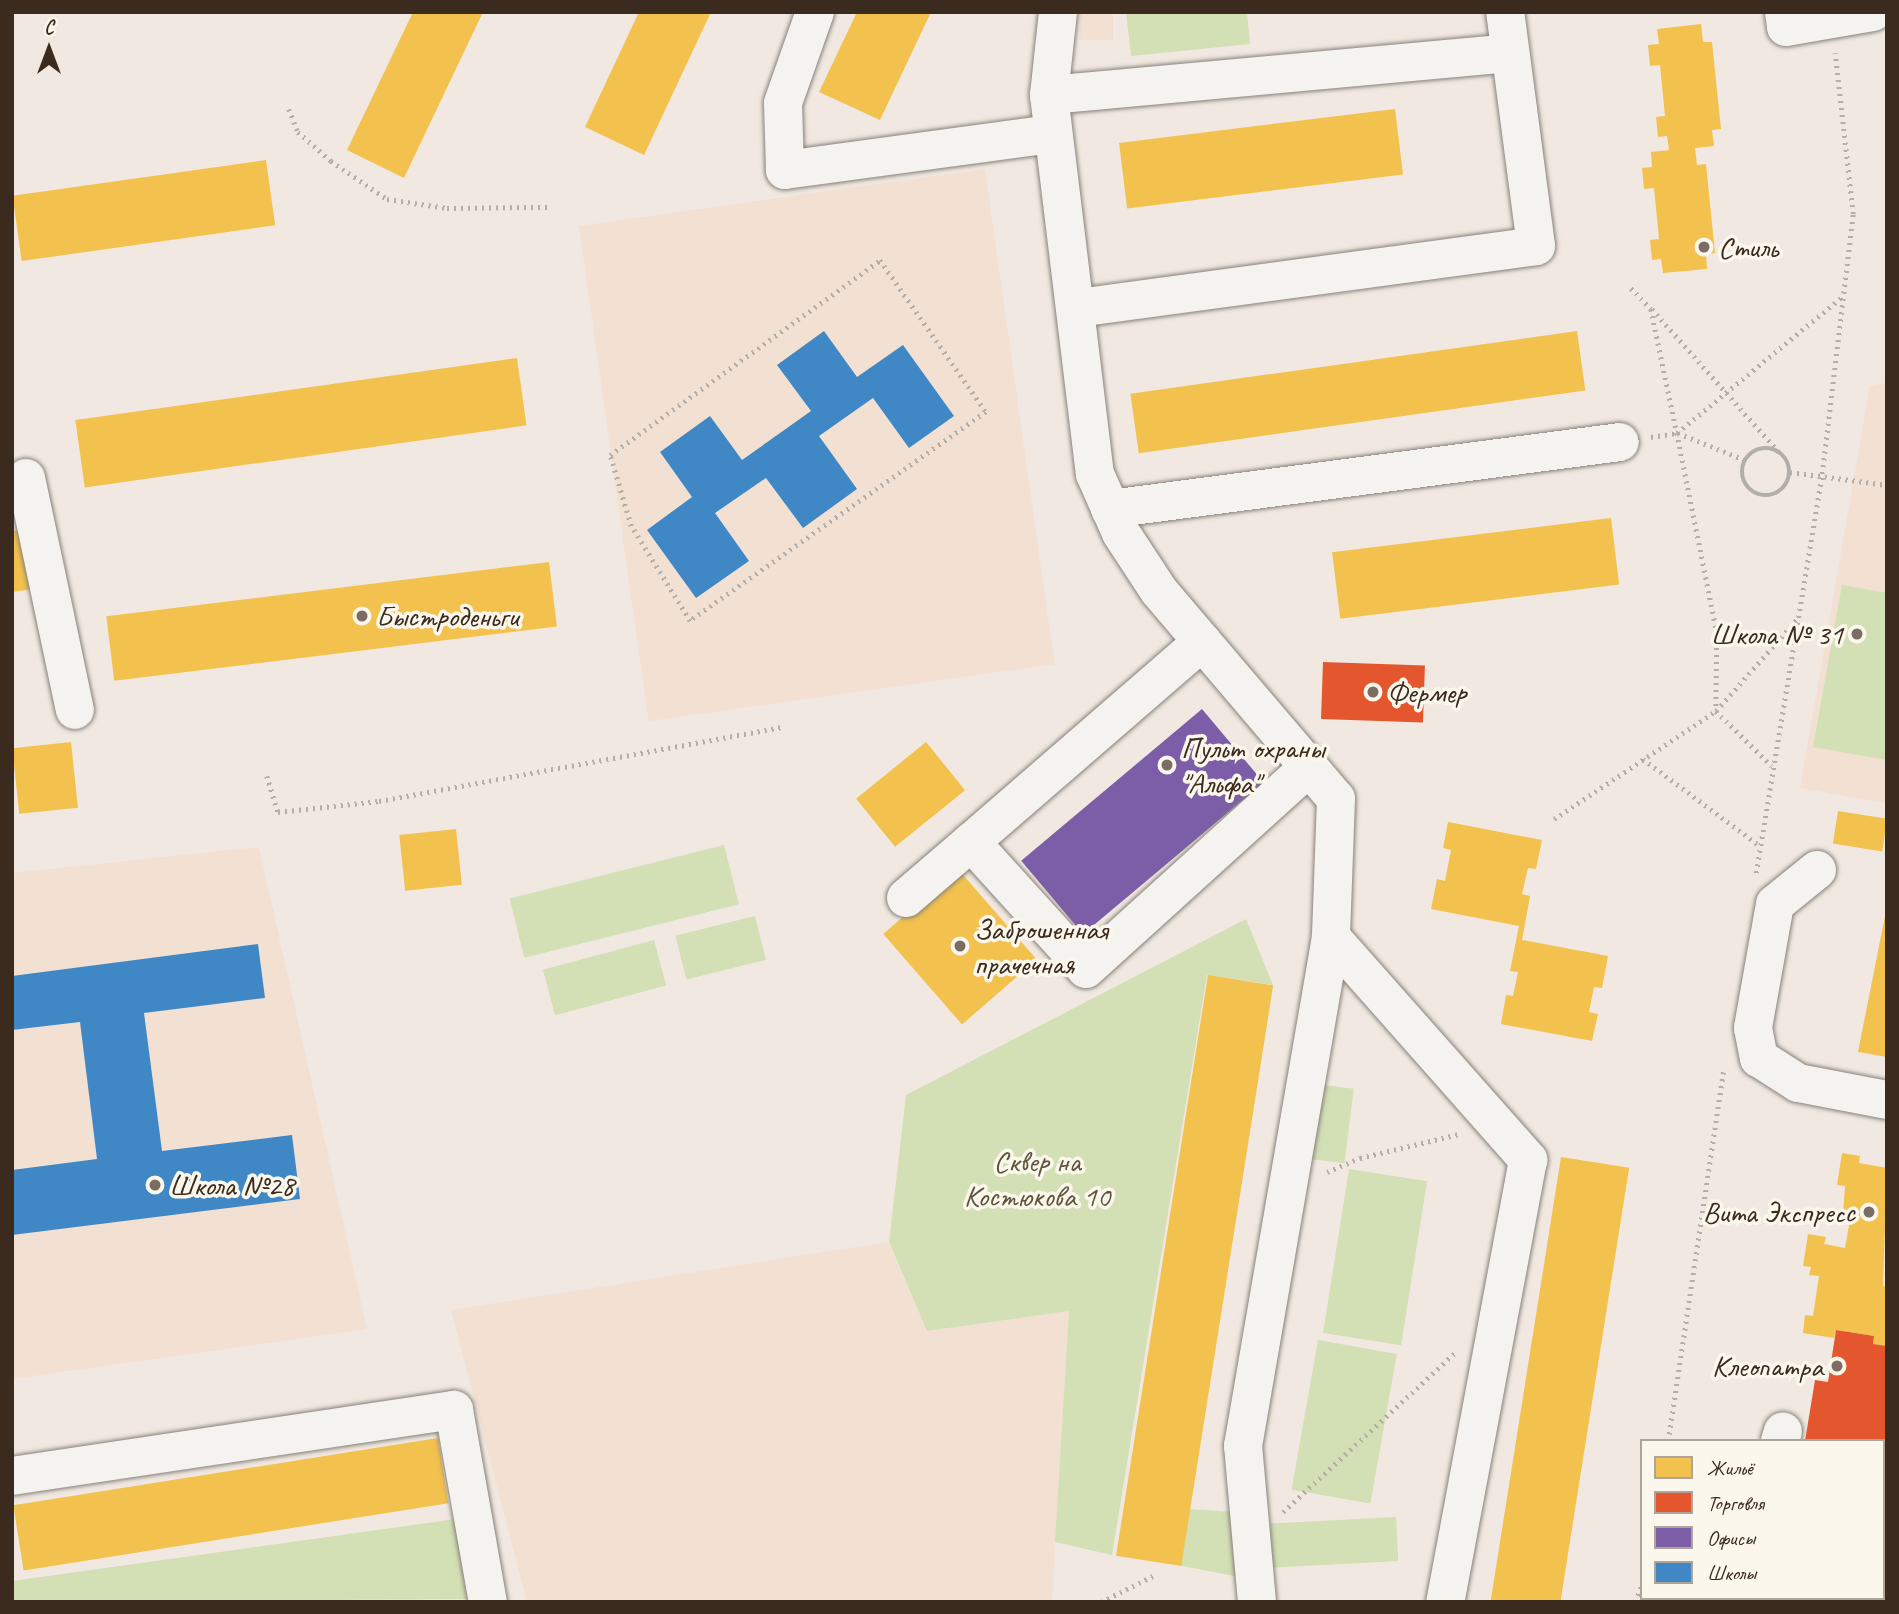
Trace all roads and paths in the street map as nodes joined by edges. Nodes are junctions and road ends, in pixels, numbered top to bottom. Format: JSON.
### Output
{"nodes":[{"id":1,"x":815,"y":12,"type":"edge"},
{"id":2,"x":1058,"y":12,"type":"edge"},
{"id":3,"x":1505,"y":12,"type":"edge"},
{"id":4,"x":1784,"y":12,"type":"edge"},
{"id":5,"x":1873,"y":12,"type":"edge"},
{"id":6,"x":1831,"y":19,"type":"junction"},
{"id":7,"x":1510,"y":53,"type":"junction"},
{"id":8,"x":1049,"y":95,"type":"junction"},
{"id":9,"x":289,"y":109,"type":"dead end"},
{"id":10,"x":1052,"y":134,"type":"junction"},
{"id":11,"x":550,"y":207,"type":"dead end"},
{"id":12,"x":1631,"y":288,"type":"dead end"},
{"id":13,"x":1843,"y":296,"type":"junction"},
{"id":14,"x":1078,"y":308,"type":"junction"},
{"id":15,"x":1651,"y":309,"type":"junction"},
{"id":16,"x":1725,"y":393,"type":"junction"},
{"id":17,"x":1677,"y":433,"type":"junction"},
{"id":18,"x":1619,"y":442,"type":"dead end"},
{"id":19,"x":1779,"y":452,"type":"junction"},
{"id":20,"x":1745,"y":460,"type":"junction"},
{"id":21,"x":1790,"y":472,"type":"junction"},
{"id":22,"x":1822,"y":474,"type":"junction"},
{"id":23,"x":26,"y":478,"type":"dead end"},
{"id":24,"x":1887,"y":485,"type":"edge"},
{"id":25,"x":1110,"y":509,"type":"junction"},
{"id":26,"x":674,"y":597,"type":"joint"},
{"id":27,"x":1798,"y":618,"type":"junction"},
{"id":28,"x":1202,"y":642,"type":"junction"},
{"id":29,"x":75,"y":710,"type":"dead end"},
{"id":30,"x":1716,"y":711,"type":"junction"},
{"id":31,"x":783,"y":727,"type":"dead end"},
{"id":32,"x":1643,"y":760,"type":"junction"},
{"id":33,"x":1773,"y":766,"type":"junction"},
{"id":34,"x":1309,"y":767,"type":"junction"},
{"id":35,"x":267,"y":776,"type":"dead end"},
{"id":36,"x":1554,"y":819,"type":"dead end"},
{"id":37,"x":971,"y":842,"type":"junction"},
{"id":38,"x":1760,"y":846,"type":"junction"},
{"id":39,"x":1817,"y":870,"type":"dead end"},
{"id":40,"x":1754,"y":886,"type":"dead end"},
{"id":41,"x":906,"y":898,"type":"dead end"},
{"id":42,"x":1331,"y":937,"type":"junction"},
{"id":43,"x":1786,"y":995,"type":"dead end"},
{"id":44,"x":1725,"y":1062,"type":"dead end"},
{"id":45,"x":1798,"y":1083,"type":"junction"},
{"id":46,"x":1887,"y":1100,"type":"edge"},
{"id":47,"x":1497,"y":1125,"type":"junction"},
{"id":48,"x":1287,"y":1190,"type":"junction"},
{"id":49,"x":1460,"y":1348,"type":"dead end"},
{"id":50,"x":1668,"y":1439,"type":"edge"},
{"id":51,"x":12,"y":1476,"type":"edge"},
{"id":52,"x":1252,"y":1541,"type":"junction"},
{"id":53,"x":1157,"y":1574,"type":"dead end"},
{"id":54,"x":488,"y":1602,"type":"edge"},
{"id":55,"x":1101,"y":1602,"type":"edge"},
{"id":56,"x":1257,"y":1602,"type":"edge"},
{"id":57,"x":1445,"y":1602,"type":"edge"}],
"edges":[{"from":1,"to":10,"type":"street"},
{"from":2,"to":8,"type":"street"},
{"from":3,"to":7,"type":"street"},
{"from":4,"to":6,"type":"street"},
{"from":5,"to":6,"type":"street"},
{"from":6,"to":13,"type":"path"},
{"from":7,"to":8,"type":"street"},
{"from":7,"to":14,"type":"street"},
{"from":8,"to":10,"type":"street"},
{"from":9,"to":11,"type":"path"},
{"from":10,"to":14,"type":"street"},
{"from":12,"to":15,"type":"path"},
{"from":13,"to":16,"type":"path"},
{"from":13,"to":22,"type":"path"},
{"from":14,"to":25,"type":"street"},
{"from":15,"to":16,"type":"path"},
{"from":15,"to":17,"type":"path"},
{"from":16,"to":17,"type":"path"},
{"from":16,"to":19,"type":"path"},
{"from":17,"to":20,"type":"path"},
{"from":17,"to":30,"type":"path"},
{"from":18,"to":25,"type":"street"},
{"from":19,"to":20,"type":"path"},
{"from":19,"to":21,"type":"path"},
{"from":20,"to":21,"type":"path"},
{"from":21,"to":22,"type":"path"},
{"from":22,"to":24,"type":"path"},
{"from":22,"to":27,"type":"path"},
{"from":23,"to":29,"type":"street"},
{"from":25,"to":28,"type":"street"},
{"from":26,"to":26,"type":"path"},
{"from":27,"to":30,"type":"path"},
{"from":27,"to":33,"type":"path"},
{"from":28,"to":34,"type":"street"},
{"from":28,"to":37,"type":"street"},
{"from":30,"to":32,"type":"path"},
{"from":30,"to":33,"type":"path"},
{"from":31,"to":35,"type":"path"},
{"from":32,"to":36,"type":"path"},
{"from":32,"to":38,"type":"path"},
{"from":33,"to":38,"type":"path"},
{"from":34,"to":37,"type":"street"},
{"from":34,"to":42,"type":"street"},
{"from":37,"to":41,"type":"street"},
{"from":38,"to":40,"type":"path"},
{"from":39,"to":45,"type":"street"},
{"from":42,"to":47,"type":"street"},
{"from":42,"to":48,"type":"street"},
{"from":43,"to":45,"type":"street"},
{"from":44,"to":50,"type":"path"},
{"from":45,"to":46,"type":"street"},
{"from":47,"to":48,"type":"path"},
{"from":47,"to":57,"type":"street"},
{"from":48,"to":52,"type":"street"},
{"from":49,"to":52,"type":"path"},
{"from":51,"to":54,"type":"street"},
{"from":52,"to":56,"type":"street"},
{"from":53,"to":55,"type":"path"}]}
